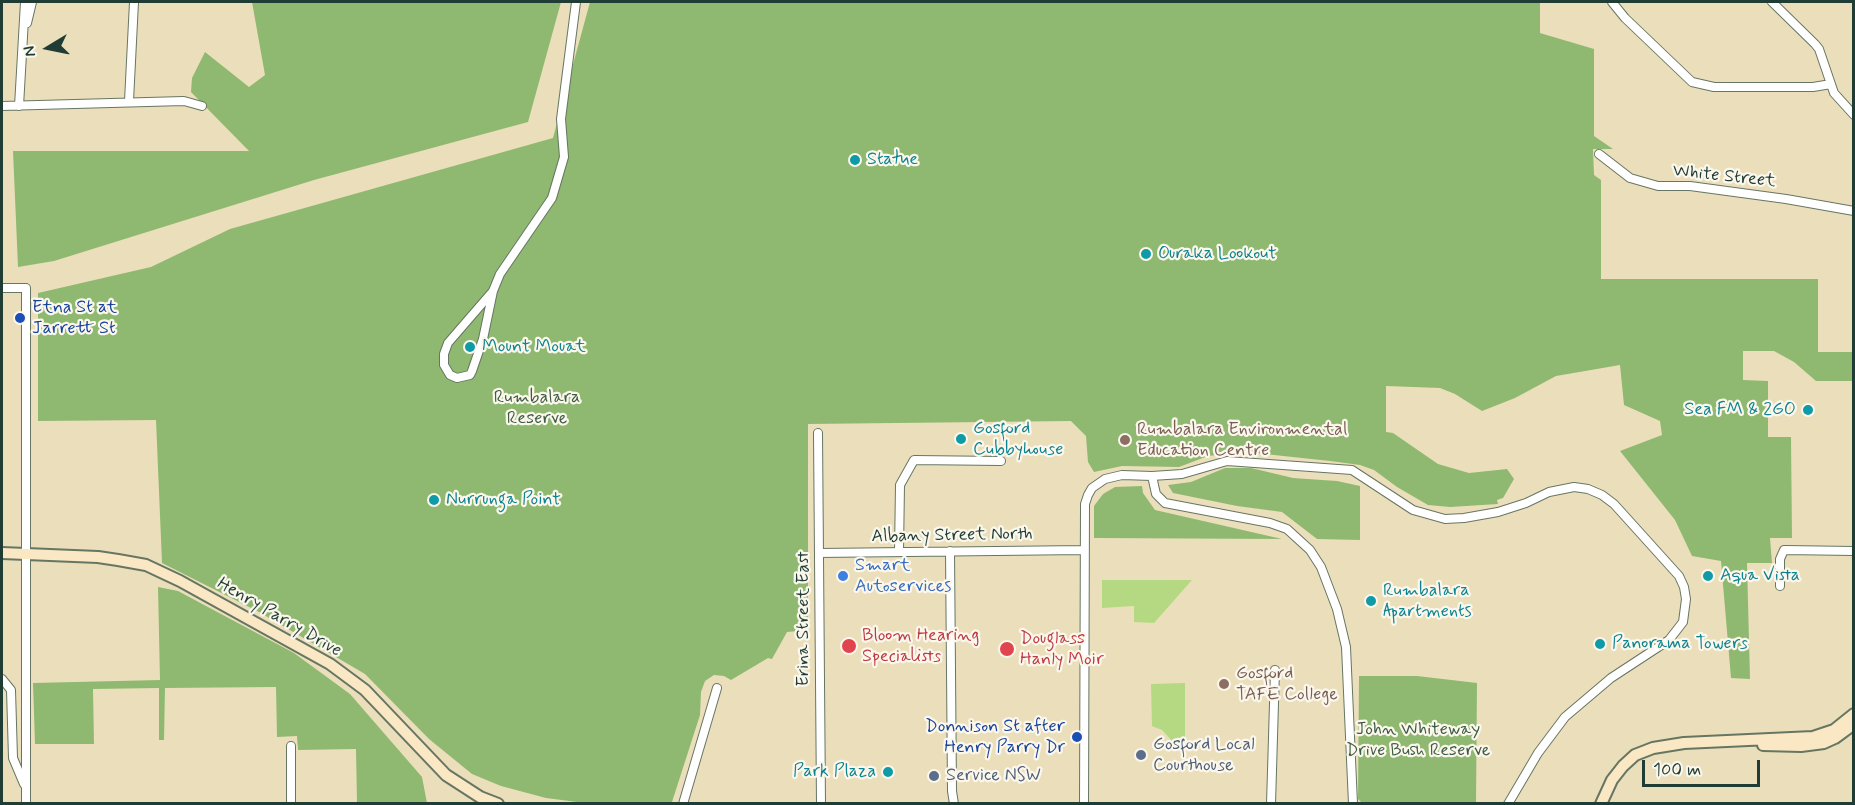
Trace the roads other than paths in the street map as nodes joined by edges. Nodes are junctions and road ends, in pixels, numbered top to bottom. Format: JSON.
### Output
{"nodes":[{"id":1,"x":25,"y":2,"type":"edge"},
{"id":2,"x":32,"y":2,"type":"edge"},
{"id":3,"x":135,"y":2,"type":"edge"},
{"id":4,"x":576,"y":2,"type":"edge"},
{"id":5,"x":1612,"y":2,"type":"edge"},
{"id":6,"x":1772,"y":2,"type":"edge"},
{"id":7,"x":21,"y":44,"type":"junction"},
{"id":8,"x":1831,"y":84,"type":"junction"},
{"id":9,"x":129,"y":101,"type":"junction"},
{"id":10,"x":2,"y":106,"type":"edge"},
{"id":11,"x":19,"y":106,"type":"junction"},
{"id":12,"x":202,"y":106,"type":"dead end"},
{"id":13,"x":1854,"y":115,"type":"edge"},
{"id":14,"x":1599,"y":154,"type":"dead end"},
{"id":15,"x":1854,"y":211,"type":"edge"},
{"id":16,"x":2,"y":288,"type":"edge"},
{"id":17,"x":493,"y":291,"type":"junction"},
{"id":18,"x":818,"y":434,"type":"dead end"},
{"id":19,"x":1001,"y":461,"type":"dead end"},
{"id":20,"x":1152,"y":476,"type":"junction"},
{"id":21,"x":1084,"y":550,"type":"junction"},
{"id":22,"x":1854,"y":550,"type":"edge"},
{"id":23,"x":899,"y":551,"type":"junction"},
{"id":24,"x":950,"y":551,"type":"junction"},
{"id":25,"x":2,"y":553,"type":"edge"},
{"id":26,"x":819,"y":553,"type":"junction"},
{"id":27,"x":25,"y":554,"type":"junction"},
{"id":28,"x":1780,"y":586,"type":"dead end"},
{"id":29,"x":1275,"y":670,"type":"dead end"},
{"id":30,"x":2,"y":679,"type":"edge"},
{"id":31,"x":717,"y":688,"type":"dead end"},
{"id":32,"x":1854,"y":714,"type":"edge"},
{"id":33,"x":1854,"y":724,"type":"edge"},
{"id":34,"x":1727,"y":742,"type":"junction"},
{"id":35,"x":291,"y":746,"type":"dead end"},
{"id":36,"x":26,"y":788,"type":"junction"},
{"id":37,"x":26,"y":804,"type":"edge"},
{"id":38,"x":291,"y":804,"type":"edge"},
{"id":39,"x":498,"y":804,"type":"edge"},
{"id":40,"x":683,"y":804,"type":"edge"},
{"id":41,"x":821,"y":804,"type":"edge"},
{"id":42,"x":954,"y":804,"type":"edge"},
{"id":43,"x":1084,"y":804,"type":"edge"},
{"id":44,"x":1272,"y":804,"type":"edge"},
{"id":45,"x":1353,"y":804,"type":"edge"},
{"id":46,"x":1508,"y":804,"type":"edge"},
{"id":47,"x":1601,"y":804,"type":"edge"}],
"edges":[{"from":1,"to":7,"type":"street"},
{"from":2,"to":7,"type":"street"},
{"from":3,"to":9,"type":"street"},
{"from":4,"to":17,"type":"street"},
{"from":5,"to":8,"type":"street"},
{"from":6,"to":8,"type":"street"},
{"from":7,"to":11,"type":"street"},
{"from":8,"to":13,"type":"street"},
{"from":9,"to":11,"type":"street"},
{"from":9,"to":12,"type":"street"},
{"from":10,"to":11,"type":"street"},
{"from":14,"to":15,"type":"street","name":"White Street"},
{"from":16,"to":27,"type":"street"},
{"from":17,"to":17,"type":"street"},
{"from":18,"to":26,"type":"street","name":"Erina Street East"},
{"from":19,"to":23,"type":"street"},
{"from":20,"to":21,"type":"street"},
{"from":20,"to":45,"type":"street"},
{"from":20,"to":46,"type":"street"},
{"from":21,"to":24,"type":"street","name":"Albany Street North"},
{"from":21,"to":43,"type":"street"},
{"from":22,"to":28,"type":"street"},
{"from":23,"to":24,"type":"street","name":"Albany Street North"},
{"from":23,"to":26,"type":"street","name":"Albany Street North"},
{"from":24,"to":42,"type":"street"},
{"from":25,"to":27,"type":"main road","name":"Henry Parry Drive"},
{"from":26,"to":41,"type":"street","name":"Erina Street East"},
{"from":27,"to":36,"type":"street"},
{"from":27,"to":39,"type":"main road","name":"Henry Parry Drive"},
{"from":29,"to":44,"type":"street"},
{"from":30,"to":36,"type":"street"},
{"from":31,"to":40,"type":"street"},
{"from":32,"to":34,"type":"main road"},
{"from":33,"to":34,"type":"main road"},
{"from":34,"to":47,"type":"main road"},
{"from":35,"to":38,"type":"street"},
{"from":36,"to":37,"type":"street"}]}
